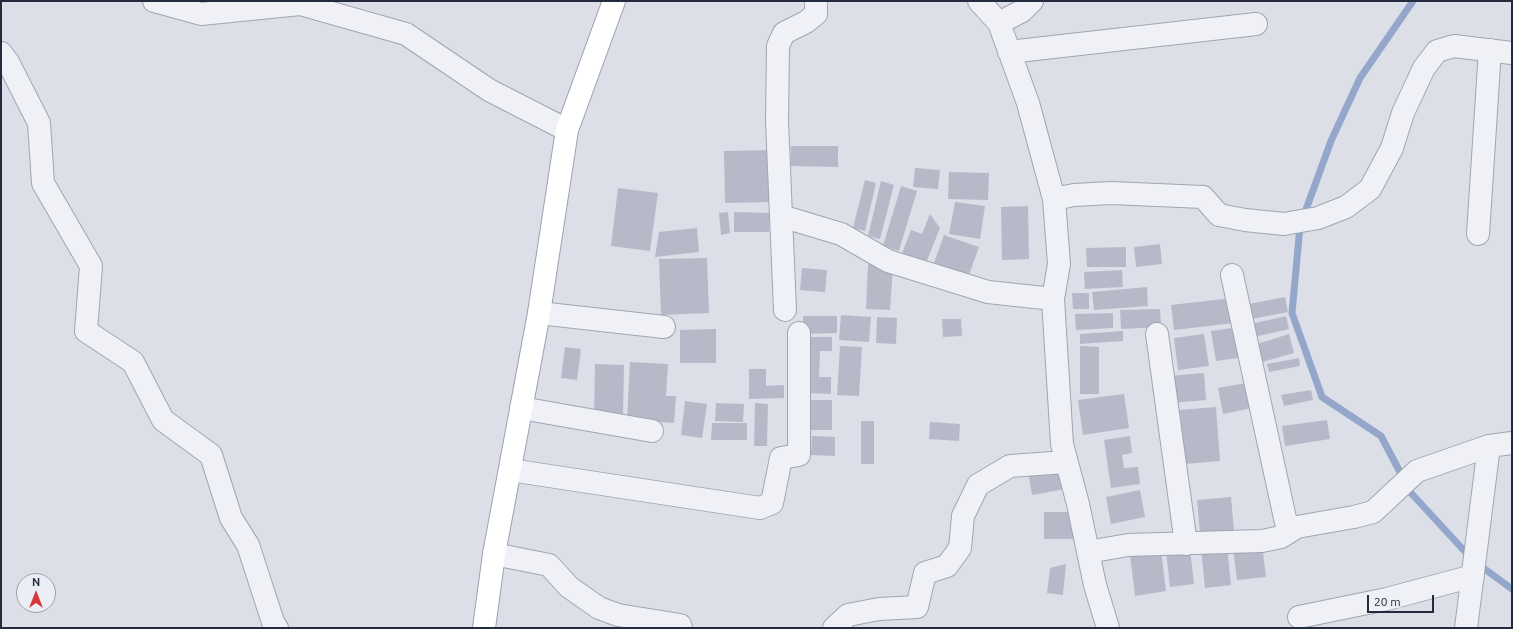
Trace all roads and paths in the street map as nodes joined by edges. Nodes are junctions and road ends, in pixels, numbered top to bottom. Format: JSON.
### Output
{"nodes":[{"id":1,"x":154,"y":1,"type":"edge"},
{"id":2,"x":614,"y":1,"type":"edge"},
{"id":3,"x":816,"y":1,"type":"edge"},
{"id":4,"x":979,"y":1,"type":"edge"},
{"id":5,"x":1032,"y":1,"type":"edge"},
{"id":6,"x":999,"y":23,"type":"junction"},
{"id":7,"x":1256,"y":24,"type":"dead end"},
{"id":8,"x":1490,"y":50,"type":"junction"},
{"id":9,"x":1009,"y":52,"type":"junction"},
{"id":10,"x":1,"y":53,"type":"edge"},
{"id":11,"x":1512,"y":53,"type":"edge"},
{"id":12,"x":567,"y":130,"type":"junction"},
{"id":13,"x":1054,"y":199,"type":"junction"},
{"id":14,"x":781,"y":216,"type":"junction"},
{"id":15,"x":1478,"y":234,"type":"dead end"},
{"id":16,"x":1232,"y":275,"type":"dead end"},
{"id":17,"x":1052,"y":298,"type":"junction"},
{"id":18,"x":785,"y":310,"type":"dead end"},
{"id":19,"x":539,"y":313,"type":"junction"},
{"id":20,"x":664,"y":327,"type":"dead end"},
{"id":21,"x":799,"y":333,"type":"dead end"},
{"id":22,"x":1158,"y":334,"type":"dead end"},
{"id":23,"x":521,"y":408,"type":"junction"},
{"id":24,"x":652,"y":431,"type":"dead end"},
{"id":25,"x":1512,"y":443,"type":"edge"},
{"id":26,"x":1489,"y":446,"type":"junction"},
{"id":27,"x":1066,"y":462,"type":"junction"},
{"id":28,"x":510,"y":470,"type":"junction"},
{"id":29,"x":1288,"y":532,"type":"junction"},
{"id":30,"x":1186,"y":544,"type":"junction"},
{"id":31,"x":1088,"y":552,"type":"junction"},
{"id":32,"x":494,"y":554,"type":"junction"},
{"id":33,"x":1473,"y":576,"type":"junction"},
{"id":34,"x":1299,"y":616,"type":"dead end"},
{"id":35,"x":277,"y":628,"type":"edge"},
{"id":36,"x":484,"y":628,"type":"edge"},
{"id":37,"x":681,"y":628,"type":"edge"},
{"id":38,"x":834,"y":628,"type":"edge"},
{"id":39,"x":1108,"y":628,"type":"edge"},
{"id":40,"x":1466,"y":628,"type":"edge"}],
"edges":[{"from":1,"to":12,"type":"street"},
{"from":2,"to":12,"type":"main road"},
{"from":3,"to":14,"type":"street"},
{"from":4,"to":6,"type":"street"},
{"from":5,"to":6,"type":"street"},
{"from":6,"to":9,"type":"street"},
{"from":7,"to":9,"type":"street"},
{"from":8,"to":11,"type":"street"},
{"from":8,"to":13,"type":"street"},
{"from":8,"to":15,"type":"street"},
{"from":9,"to":13,"type":"street"},
{"from":10,"to":35,"type":"street"},
{"from":12,"to":19,"type":"main road"},
{"from":13,"to":17,"type":"street"},
{"from":14,"to":17,"type":"street"},
{"from":14,"to":18,"type":"street"},
{"from":16,"to":29,"type":"street"},
{"from":17,"to":27,"type":"street"},
{"from":19,"to":20,"type":"street"},
{"from":19,"to":23,"type":"main road"},
{"from":21,"to":28,"type":"street"},
{"from":22,"to":30,"type":"street"},
{"from":23,"to":24,"type":"street"},
{"from":23,"to":28,"type":"main road"},
{"from":25,"to":26,"type":"street"},
{"from":26,"to":29,"type":"street"},
{"from":26,"to":33,"type":"street"},
{"from":27,"to":31,"type":"street"},
{"from":27,"to":38,"type":"street"},
{"from":28,"to":32,"type":"main road"},
{"from":29,"to":30,"type":"street"},
{"from":30,"to":31,"type":"street"},
{"from":31,"to":39,"type":"street"},
{"from":32,"to":36,"type":"main road"},
{"from":32,"to":37,"type":"street"},
{"from":33,"to":34,"type":"street"},
{"from":33,"to":40,"type":"street"}]}
